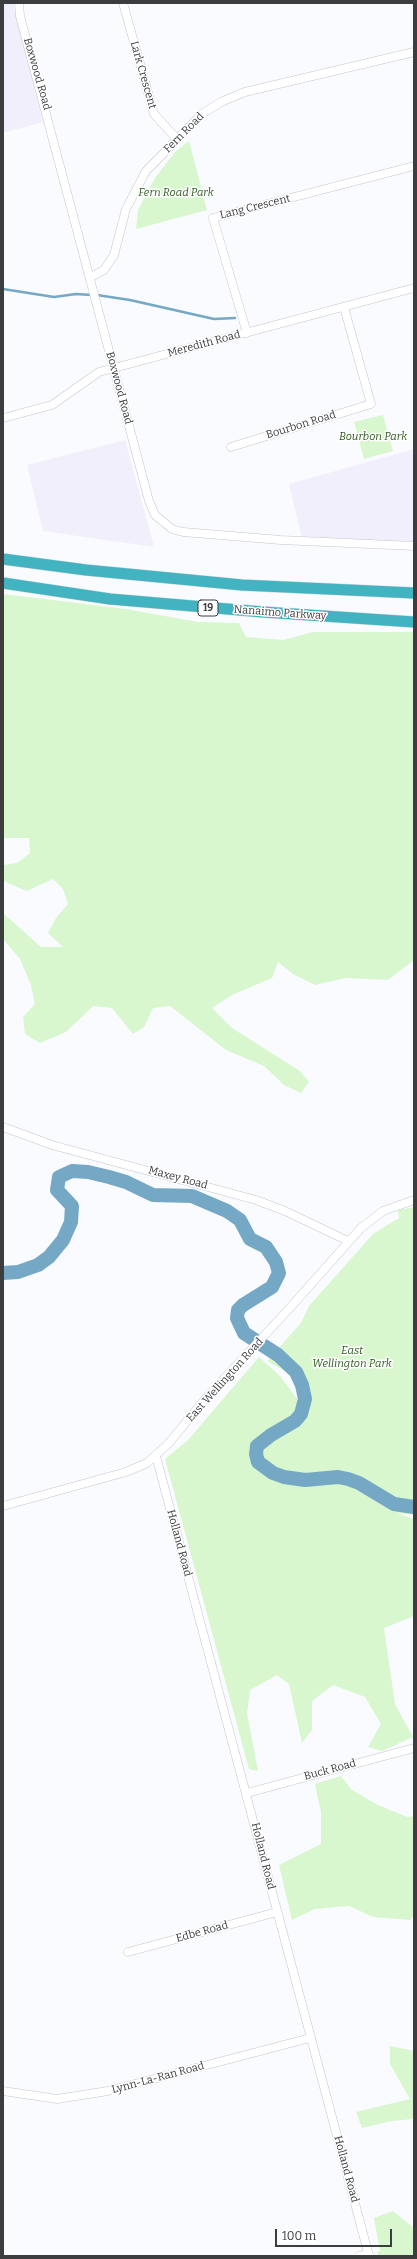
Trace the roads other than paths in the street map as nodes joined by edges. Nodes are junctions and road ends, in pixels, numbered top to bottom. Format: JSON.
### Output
{"nodes":[{"id":1,"x":19,"y":3,"type":"edge"},
{"id":2,"x":123,"y":3,"type":"edge"},
{"id":3,"x":414,"y":52,"type":"edge"},
{"id":4,"x":177,"y":139,"type":"junction"},
{"id":5,"x":414,"y":166,"type":"edge"},
{"id":6,"x":91,"y":277,"type":"junction"},
{"id":7,"x":414,"y":288,"type":"edge"},
{"id":8,"x":344,"y":307,"type":"junction"},
{"id":9,"x":247,"y":333,"type":"junction"},
{"id":10,"x":114,"y":368,"type":"junction"},
{"id":11,"x":3,"y":418,"type":"edge"},
{"id":12,"x":231,"y":447,"type":"dead end"},
{"id":13,"x":414,"y":546,"type":"edge"},
{"id":14,"x":3,"y":559,"type":"edge"},
{"id":15,"x":3,"y":584,"type":"edge"},
{"id":16,"x":414,"y":593,"type":"edge"},
{"id":17,"x":414,"y":622,"type":"edge"},
{"id":18,"x":3,"y":1127,"type":"edge"},
{"id":19,"x":414,"y":1200,"type":"edge"},
{"id":20,"x":348,"y":1240,"type":"junction"},
{"id":21,"x":156,"y":1456,"type":"junction"},
{"id":22,"x":3,"y":1506,"type":"edge"},
{"id":23,"x":414,"y":1748,"type":"edge"},
{"id":24,"x":247,"y":1793,"type":"junction"},
{"id":25,"x":277,"y":1912,"type":"junction"},
{"id":26,"x":128,"y":1952,"type":"dead end"},
{"id":27,"x":310,"y":2038,"type":"junction"},
{"id":28,"x":3,"y":2091,"type":"edge"},
{"id":29,"x":369,"y":2255,"type":"edge"},
{"id":30,"x":359,"y":2256,"type":"edge"}],
"edges":[{"from":1,"to":6,"type":"street","name":"Boxwood Road"},
{"from":2,"to":4,"type":"street","name":"Lark Crescent"},
{"from":3,"to":4,"type":"street","name":"Fern Road"},
{"from":4,"to":6,"type":"street","name":"Fern Road"},
{"from":5,"to":9,"type":"street","name":"Lang Crescent"},
{"from":6,"to":10,"type":"street","name":"Boxwood Road"},
{"from":7,"to":8,"type":"street","name":"Meredith Road"},
{"from":8,"to":9,"type":"street","name":"Meredith Road"},
{"from":8,"to":12,"type":"street","name":"Bourbon Road"},
{"from":9,"to":10,"type":"street","name":"Meredith Road"},
{"from":10,"to":11,"type":"street","name":"Meredith Road"},
{"from":10,"to":13,"type":"street","name":"Boxwood Road"},
{"from":14,"to":16,"type":"highway"},
{"from":15,"to":17,"type":"highway","name":"Nanaimo Parkway","number":"19"},
{"from":18,"to":20,"type":"street","name":"Maxey Road"},
{"from":19,"to":20,"type":"street","name":"East Wellington Road"},
{"from":20,"to":21,"type":"street","name":"East Wellington Road"},
{"from":21,"to":22,"type":"street","name":"East Wellington Road"},
{"from":21,"to":24,"type":"street","name":"Holland Road"},
{"from":23,"to":24,"type":"street","name":"Buck Road"},
{"from":24,"to":25,"type":"street","name":"Holland Road"},
{"from":25,"to":26,"type":"street","name":"Edbe Road"},
{"from":25,"to":27,"type":"street","name":"Holland Road"},
{"from":27,"to":28,"type":"street","name":"Lynn-La-Ran Road"},
{"from":27,"to":29,"type":"street","name":"Holland Road"},
{"from":29,"to":30,"type":"street"}]}
